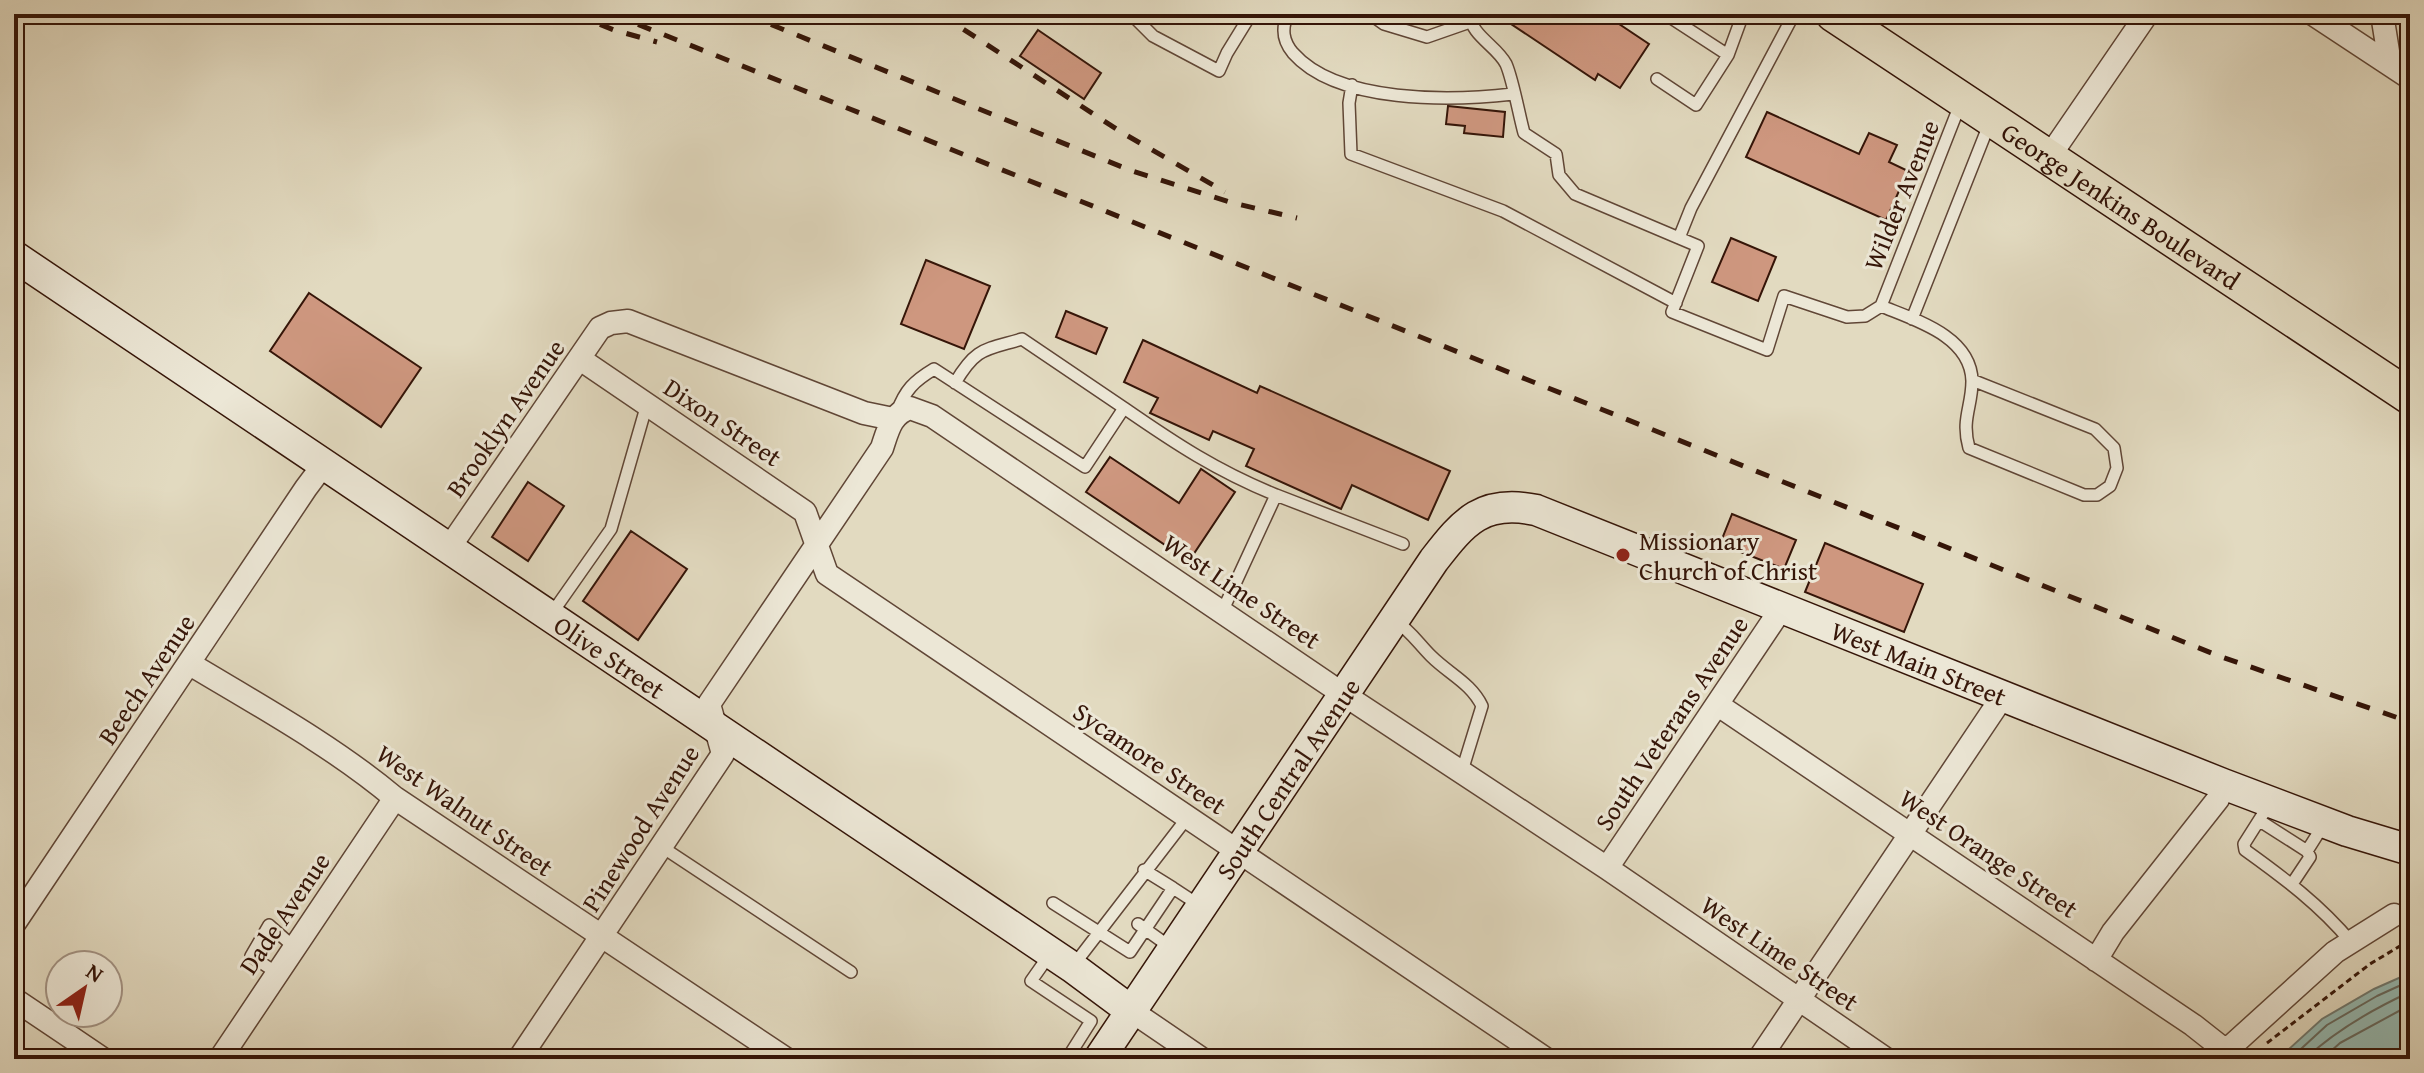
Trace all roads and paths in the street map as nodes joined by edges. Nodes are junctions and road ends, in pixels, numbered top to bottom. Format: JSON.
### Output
{"nodes":[{"id":1,"x":1131,"y":14,"type":"edge"},
{"id":2,"x":1251,"y":14,"type":"edge"},
{"id":3,"x":1288,"y":14,"type":"edge"},
{"id":4,"x":1370,"y":14,"type":"edge"},
{"id":5,"x":1665,"y":14,"type":"edge"},
{"id":6,"x":1743,"y":14,"type":"edge"},
{"id":7,"x":1794,"y":14,"type":"edge"},
{"id":8,"x":1833,"y":14,"type":"edge"},
{"id":9,"x":2147,"y":14,"type":"edge"},
{"id":10,"x":2313,"y":14,"type":"edge"},
{"id":11,"x":2382,"y":14,"type":"edge"},
{"id":12,"x":1470,"y":18,"type":"edge"},
{"id":13,"x":1728,"y":55,"type":"junction"},
{"id":14,"x":2390,"y":64,"type":"junction"},
{"id":15,"x":2410,"y":78,"type":"edge"},
{"id":16,"x":1657,"y":79,"type":"dead end"},
{"id":17,"x":1352,"y":85,"type":"junction"},
{"id":18,"x":1513,"y":94,"type":"junction"},
{"id":19,"x":1962,"y":100,"type":"junction"},
{"id":20,"x":1991,"y":119,"type":"junction"},
{"id":21,"x":2049,"y":157,"type":"junction"},
{"id":22,"x":1679,"y":238,"type":"junction"},
{"id":23,"x":14,"y":256,"type":"edge"},
{"id":24,"x":1676,"y":303,"type":"junction"},
{"id":25,"x":1881,"y":306,"type":"junction"},
{"id":26,"x":1912,"y":319,"type":"junction"},
{"id":27,"x":611,"y":323,"type":"joint"},
{"id":28,"x":580,"y":359,"type":"junction"},
{"id":29,"x":1972,"y":380,"type":"junction"},
{"id":30,"x":955,"y":383,"type":"junction"},
{"id":31,"x":2410,"y":397,"type":"edge"},
{"id":32,"x":647,"y":404,"type":"junction"},
{"id":33,"x":1124,"y":408,"type":"junction"},
{"id":34,"x":895,"y":416,"type":"junction"},
{"id":35,"x":324,"y":464,"type":"junction"},
{"id":36,"x":1276,"y":495,"type":"junction"},
{"id":37,"x":1488,"y":510,"type":"joint"},
{"id":38,"x":1403,"y":544,"type":"dead end"},
{"id":39,"x":816,"y":546,"type":"junction"},
{"id":40,"x":449,"y":548,"type":"junction"},
{"id":41,"x":1781,"y":609,"type":"junction"},
{"id":42,"x":1222,"y":612,"type":"junction"},
{"id":43,"x":550,"y":616,"type":"junction"},
{"id":44,"x":1393,"y":619,"type":"junction"},
{"id":45,"x":190,"y":664,"type":"junction"},
{"id":46,"x":1343,"y":694,"type":"junction"},
{"id":47,"x":2003,"y":696,"type":"junction"},
{"id":48,"x":1718,"y":705,"type":"junction"},
{"id":49,"x":717,"y":729,"type":"junction"},
{"id":50,"x":1462,"y":771,"type":"junction"},
{"id":51,"x":2223,"y":784,"type":"junction"},
{"id":52,"x":395,"y":798,"type":"junction"},
{"id":53,"x":2265,"y":811,"type":"junction"},
{"id":54,"x":1187,"y":818,"type":"junction"},
{"id":55,"x":2335,"y":827,"type":"junction"},
{"id":56,"x":1911,"y":833,"type":"junction"},
{"id":57,"x":662,"y":847,"type":"junction"},
{"id":58,"x":2410,"y":850,"type":"edge"},
{"id":59,"x":2307,"y":851,"type":"junction"},
{"id":60,"x":1238,"y":852,"type":"junction"},
{"id":61,"x":2410,"y":864,"type":"edge"},
{"id":62,"x":1607,"y":868,"type":"junction"},
{"id":63,"x":1144,"y":870,"type":"junction"},
{"id":64,"x":2292,"y":884,"type":"junction"},
{"id":65,"x":1173,"y":888,"type":"junction"},
{"id":66,"x":1053,"y":903,"type":"dead end"},
{"id":67,"x":1201,"y":906,"type":"junction"},
{"id":68,"x":2394,"y":915,"type":"dead end"},
{"id":69,"x":14,"y":924,"type":"edge"},
{"id":70,"x":1142,"y":927,"type":"junction"},
{"id":71,"x":1097,"y":932,"type":"junction"},
{"id":72,"x":603,"y":937,"type":"junction"},
{"id":73,"x":2410,"y":940,"type":"edge"},
{"id":74,"x":2351,"y":942,"type":"junction"},
{"id":75,"x":295,"y":948,"type":"junction"},
{"id":76,"x":1173,"y":948,"type":"junction"},
{"id":77,"x":1061,"y":960,"type":"junction"},
{"id":78,"x":2096,"y":960,"type":"junction"},
{"id":79,"x":851,"y":972,"type":"dead end"},
{"id":80,"x":277,"y":973,"type":"junction"},
{"id":81,"x":14,"y":999,"type":"edge"},
{"id":82,"x":1799,"y":1001,"type":"junction"},
{"id":83,"x":1130,"y":1010,"type":"junction"},
{"id":84,"x":2265,"y":1044,"type":"dead end"},
{"id":85,"x":2221,"y":1055,"type":"edge"},
{"id":86,"x":103,"y":1059,"type":"edge"},
{"id":87,"x":220,"y":1059,"type":"edge"},
{"id":88,"x":519,"y":1059,"type":"edge"},
{"id":89,"x":786,"y":1059,"type":"edge"},
{"id":90,"x":1067,"y":1059,"type":"edge"},
{"id":91,"x":1099,"y":1059,"type":"edge"},
{"id":92,"x":1202,"y":1059,"type":"edge"},
{"id":93,"x":1546,"y":1059,"type":"edge"},
{"id":94,"x":1759,"y":1059,"type":"edge"},
{"id":95,"x":1886,"y":1059,"type":"edge"}],
"edges":[{"from":1,"to":2,"type":"lane"},
{"from":3,"to":17,"type":"lane"},
{"from":4,"to":12,"type":"lane"},
{"from":5,"to":13,"type":"lane"},
{"from":6,"to":13,"type":"lane"},
{"from":7,"to":22,"type":"lane"},
{"from":8,"to":19,"type":"main road","name":"George Jenkins Boulevard"},
{"from":9,"to":21,"type":"street"},
{"from":10,"to":14,"type":"street"},
{"from":11,"to":14,"type":"street"},
{"from":12,"to":18,"type":"lane"},
{"from":13,"to":16,"type":"lane"},
{"from":14,"to":15,"type":"street"},
{"from":17,"to":18,"type":"lane"},
{"from":17,"to":24,"type":"lane"},
{"from":18,"to":22,"type":"lane"},
{"from":19,"to":20,"type":"main road","name":"George Jenkins Boulevard"},
{"from":19,"to":25,"type":"lane","name":"Wilder Avenue"},
{"from":20,"to":21,"type":"main road","name":"George Jenkins Boulevard"},
{"from":20,"to":26,"type":"lane"},
{"from":21,"to":31,"type":"main road","name":"George Jenkins Boulevard"},
{"from":22,"to":24,"type":"lane"},
{"from":23,"to":35,"type":"main road","name":"Olive Street"},
{"from":24,"to":25,"type":"lane"},
{"from":25,"to":26,"type":"lane"},
{"from":26,"to":29,"type":"lane"},
{"from":27,"to":28,"type":"street","name":"Brooklyn Avenue"},
{"from":27,"to":34,"type":"street","name":"West Lime Street"},
{"from":28,"to":32,"type":"street","name":"Dixon Street"},
{"from":28,"to":40,"type":"street","name":"Brooklyn Avenue"},
{"from":29,"to":29,"type":"lane"},
{"from":30,"to":33,"type":"lane"},
{"from":30,"to":33,"type":"lane"},
{"from":30,"to":34,"type":"lane"},
{"from":32,"to":39,"type":"street","name":"Dixon Street"},
{"from":32,"to":43,"type":"lane"},
{"from":33,"to":36,"type":"lane"},
{"from":34,"to":39,"type":"street","name":"Pinewood Avenue"},
{"from":34,"to":42,"type":"street","name":"West Lime Street"},
{"from":35,"to":40,"type":"main road","name":"Olive Street"},
{"from":35,"to":45,"type":"street","name":"Beech Avenue"},
{"from":36,"to":38,"type":"lane"},
{"from":36,"to":42,"type":"lane"},
{"from":37,"to":41,"type":"main road","name":"West Main Street"},
{"from":37,"to":44,"type":"main road","name":"South Central Avenue"},
{"from":39,"to":49,"type":"street","name":"Pinewood Avenue"},
{"from":39,"to":54,"type":"street","name":"Sycamore Street"},
{"from":40,"to":43,"type":"main road","name":"Olive Street"},
{"from":41,"to":47,"type":"main road","name":"West Main Street"},
{"from":41,"to":48,"type":"street","name":"South Veterans Avenue"},
{"from":42,"to":46,"type":"street","name":"West Lime Street"},
{"from":43,"to":49,"type":"main road","name":"Olive Street"},
{"from":44,"to":46,"type":"main road","name":"South Central Avenue"},
{"from":44,"to":50,"type":"lane"},
{"from":45,"to":52,"type":"street","name":"West Walnut Street"},
{"from":45,"to":69,"type":"street","name":"Beech Avenue"},
{"from":46,"to":50,"type":"street","name":"West Lime Street"},
{"from":46,"to":60,"type":"main road","name":"South Central Avenue"},
{"from":47,"to":51,"type":"main road","name":"West Main Street"},
{"from":47,"to":56,"type":"street"},
{"from":48,"to":56,"type":"street","name":"West Orange Street"},
{"from":48,"to":62,"type":"street","name":"South Veterans Avenue"},
{"from":49,"to":57,"type":"street","name":"Pinewood Avenue"},
{"from":49,"to":77,"type":"main road","name":"Olive Street"},
{"from":50,"to":62,"type":"street","name":"West Lime Street"},
{"from":51,"to":53,"type":"main road","name":"West Main Street"},
{"from":51,"to":78,"type":"street"},
{"from":52,"to":72,"type":"street","name":"West Walnut Street"},
{"from":52,"to":75,"type":"street","name":"Dade Avenue"},
{"from":53,"to":55,"type":"main road","name":"West Main Street"},
{"from":53,"to":59,"type":"lane"},
{"from":53,"to":64,"type":"lane"},
{"from":54,"to":60,"type":"street","name":"Sycamore Street"},
{"from":54,"to":63,"type":"lane"},
{"from":55,"to":58,"type":"main road","name":"West Main Street"},
{"from":55,"to":59,"type":"lane"},
{"from":55,"to":61,"type":"main road","name":"West Main Street"},
{"from":56,"to":78,"type":"street","name":"West Orange Street"},
{"from":56,"to":82,"type":"street"},
{"from":57,"to":72,"type":"street","name":"Pinewood Avenue"},
{"from":57,"to":79,"type":"lane"},
{"from":59,"to":64,"type":"lane"},
{"from":60,"to":67,"type":"main road","name":"South Central Avenue"},
{"from":60,"to":93,"type":"street","name":"Sycamore Street"},
{"from":62,"to":82,"type":"street","name":"West Lime Street"},
{"from":63,"to":65,"type":"lane"},
{"from":63,"to":71,"type":"lane"},
{"from":64,"to":74,"type":"lane"},
{"from":65,"to":67,"type":"lane"},
{"from":65,"to":70,"type":"lane"},
{"from":66,"to":71,"type":"lane"},
{"from":67,"to":76,"type":"main road","name":"South Central Avenue"},
{"from":68,"to":74,"type":"street"},
{"from":70,"to":71,"type":"lane"},
{"from":70,"to":76,"type":"lane"},
{"from":71,"to":77,"type":"lane"},
{"from":72,"to":88,"type":"street","name":"Pinewood Avenue"},
{"from":72,"to":89,"type":"street","name":"West Walnut Street"},
{"from":73,"to":84,"type":"path"},
{"from":74,"to":85,"type":"street"},
{"from":75,"to":80,"type":"street","name":"Dade Avenue"},
{"from":75,"to":80,"type":"lane"},
{"from":76,"to":83,"type":"main road","name":"South Central Avenue"},
{"from":77,"to":83,"type":"main road","name":"Olive Street"},
{"from":77,"to":90,"type":"lane"},
{"from":78,"to":85,"type":"street","name":"West Orange Street"},
{"from":80,"to":87,"type":"street","name":"Dade Avenue"},
{"from":81,"to":86,"type":"street"},
{"from":82,"to":94,"type":"street"},
{"from":82,"to":95,"type":"street","name":"West Lime Street"},
{"from":83,"to":91,"type":"main road","name":"South Central Avenue"},
{"from":83,"to":92,"type":"street","name":"Olive Street"}]}
